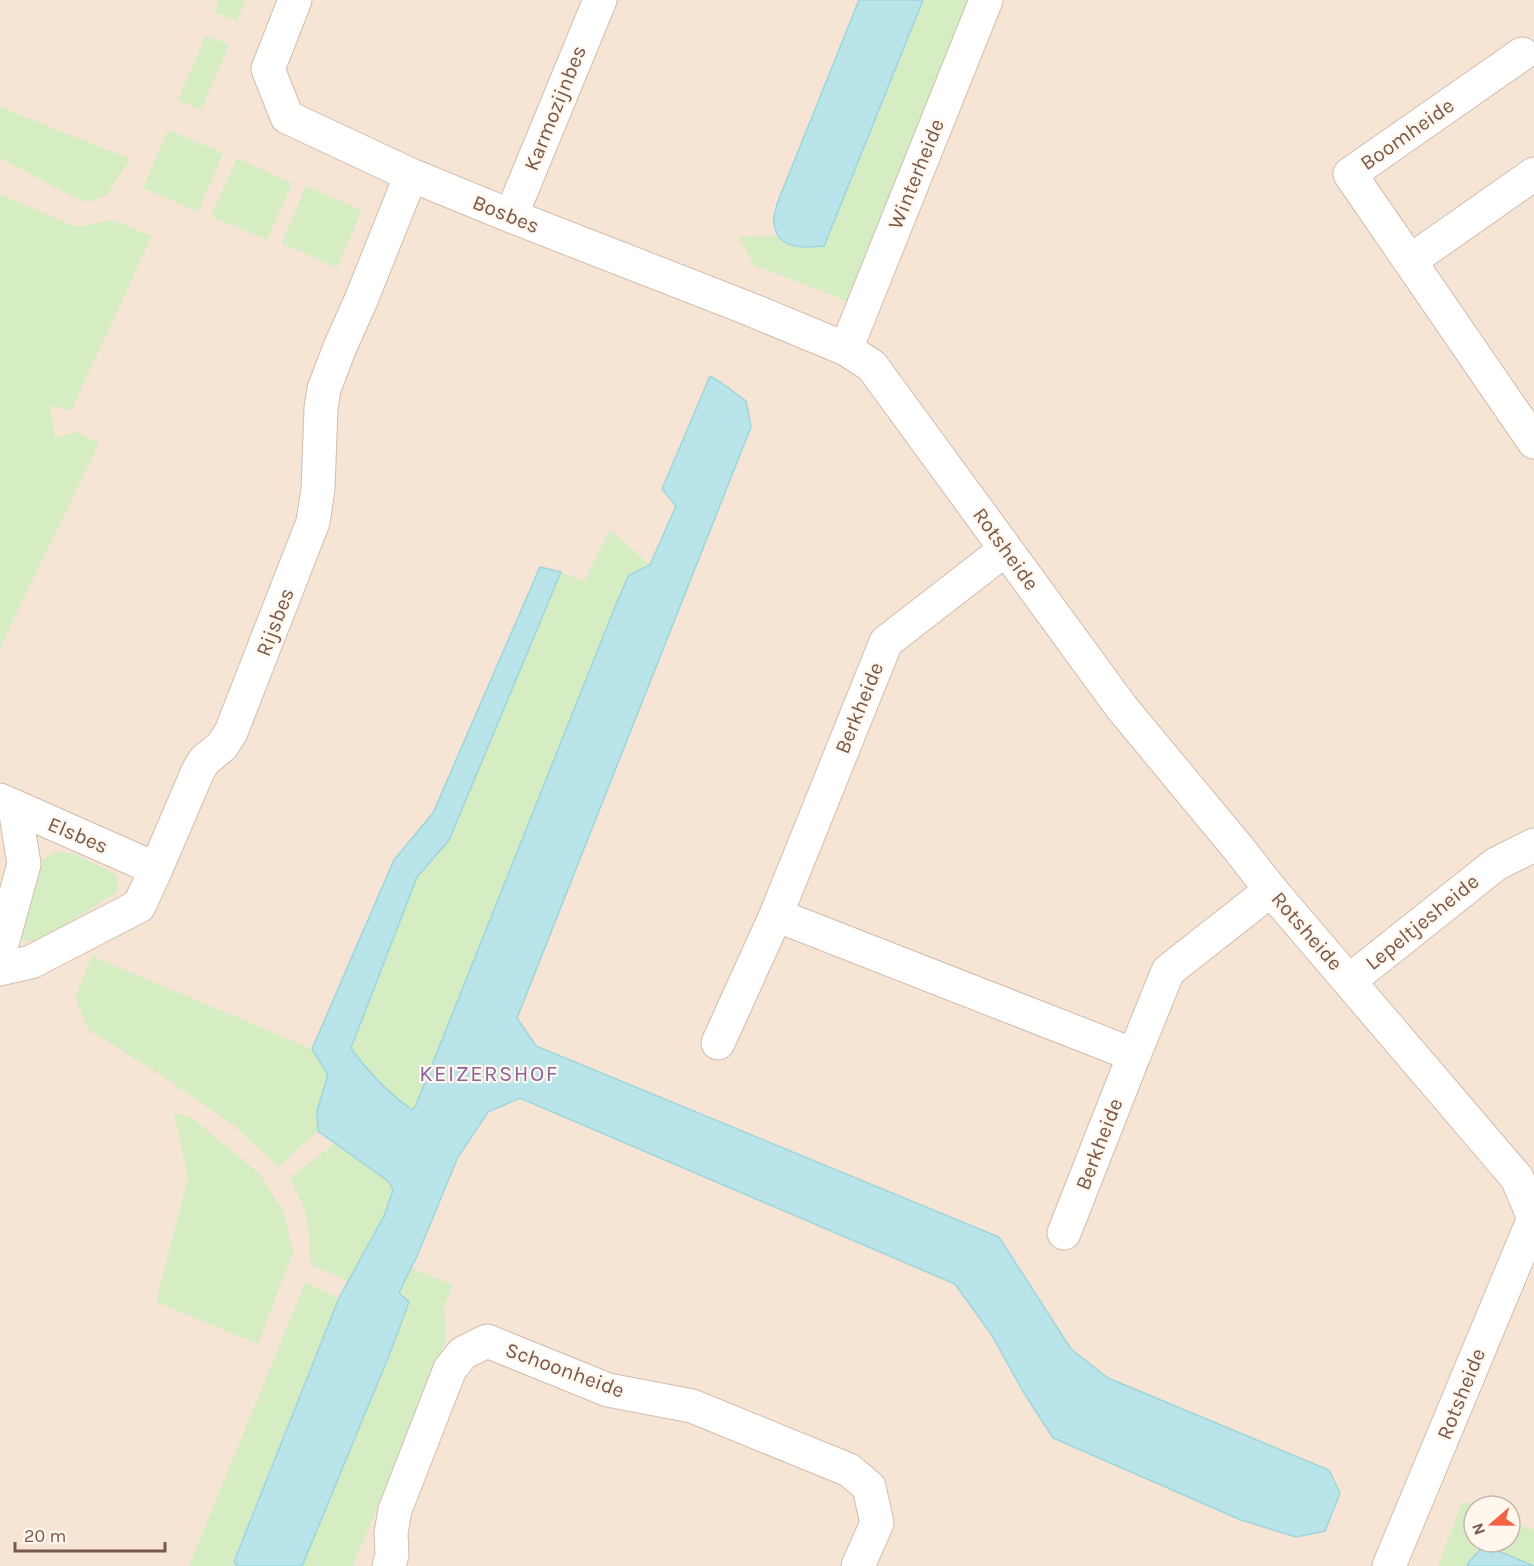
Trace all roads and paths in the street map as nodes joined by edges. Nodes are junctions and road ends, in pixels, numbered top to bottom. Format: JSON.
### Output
{"nodes":[{"id":1,"x":295,"y":0,"type":"edge"},
{"id":2,"x":600,"y":0,"type":"edge"},
{"id":3,"x":986,"y":0,"type":"edge"},
{"id":4,"x":1522,"y":54,"type":"dead end"},
{"id":5,"x":1534,"y":174,"type":"edge"},
{"id":6,"x":411,"y":175,"type":"junction"},
{"id":7,"x":511,"y":216,"type":"junction"},
{"id":8,"x":1410,"y":261,"type":"junction"},
{"id":9,"x":846,"y":349,"type":"junction"},
{"id":10,"x":1534,"y":442,"type":"edge"},
{"id":11,"x":1006,"y":549,"type":"junction"},
{"id":12,"x":8,"y":804,"type":"edge"},
{"id":13,"x":1534,"y":845,"type":"edge"},
{"id":14,"x":156,"y":868,"type":"junction"},
{"id":15,"x":1271,"y":890,"type":"junction"},
{"id":16,"x":776,"y":915,"type":"junction"},
{"id":17,"x":0,"y":951,"type":"edge"},
{"id":18,"x":0,"y":969,"type":"edge"},
{"id":19,"x":1349,"y":981,"type":"junction"},
{"id":20,"x":718,"y":1043,"type":"dead end"},
{"id":21,"x":1134,"y":1054,"type":"junction"},
{"id":22,"x":1534,"y":1218,"type":"edge"},
{"id":23,"x":1064,"y":1233,"type":"dead end"},
{"id":24,"x":389,"y":1566,"type":"edge"},
{"id":25,"x":858,"y":1566,"type":"edge"},
{"id":26,"x":1389,"y":1566,"type":"edge"}],
"edges":[{"from":1,"to":6,"type":"street","name":"Bosbes"},
{"from":2,"to":7,"type":"street","name":"Karmozijnbes"},
{"from":3,"to":9,"type":"street","name":"Winterheide"},
{"from":4,"to":8,"type":"street","name":"Boomheide"},
{"from":5,"to":8,"type":"street"},
{"from":6,"to":7,"type":"street","name":"Bosbes"},
{"from":6,"to":14,"type":"street","name":"Rijsbes"},
{"from":7,"to":9,"type":"street","name":"Bosbes"},
{"from":8,"to":10,"type":"street","name":"Boomheide"},
{"from":9,"to":11,"type":"street","name":"Rotsheide"},
{"from":11,"to":15,"type":"street","name":"Rotsheide"},
{"from":11,"to":16,"type":"street","name":"Berkheide"},
{"from":12,"to":14,"type":"street","name":"Elsbes"},
{"from":12,"to":17,"type":"street"},
{"from":13,"to":19,"type":"street","name":"Lepeltjesheide"},
{"from":14,"to":18,"type":"street","name":"Rijsbes"},
{"from":15,"to":19,"type":"street","name":"Rotsheide"},
{"from":15,"to":21,"type":"street","name":"Berkheide"},
{"from":16,"to":20,"type":"street","name":"Berkheide"},
{"from":16,"to":21,"type":"street"},
{"from":19,"to":22,"type":"street","name":"Rotsheide"},
{"from":21,"to":23,"type":"street","name":"Berkheide"},
{"from":22,"to":26,"type":"street","name":"Rotsheide"},
{"from":24,"to":25,"type":"street","name":"Schoonheide"}]}
